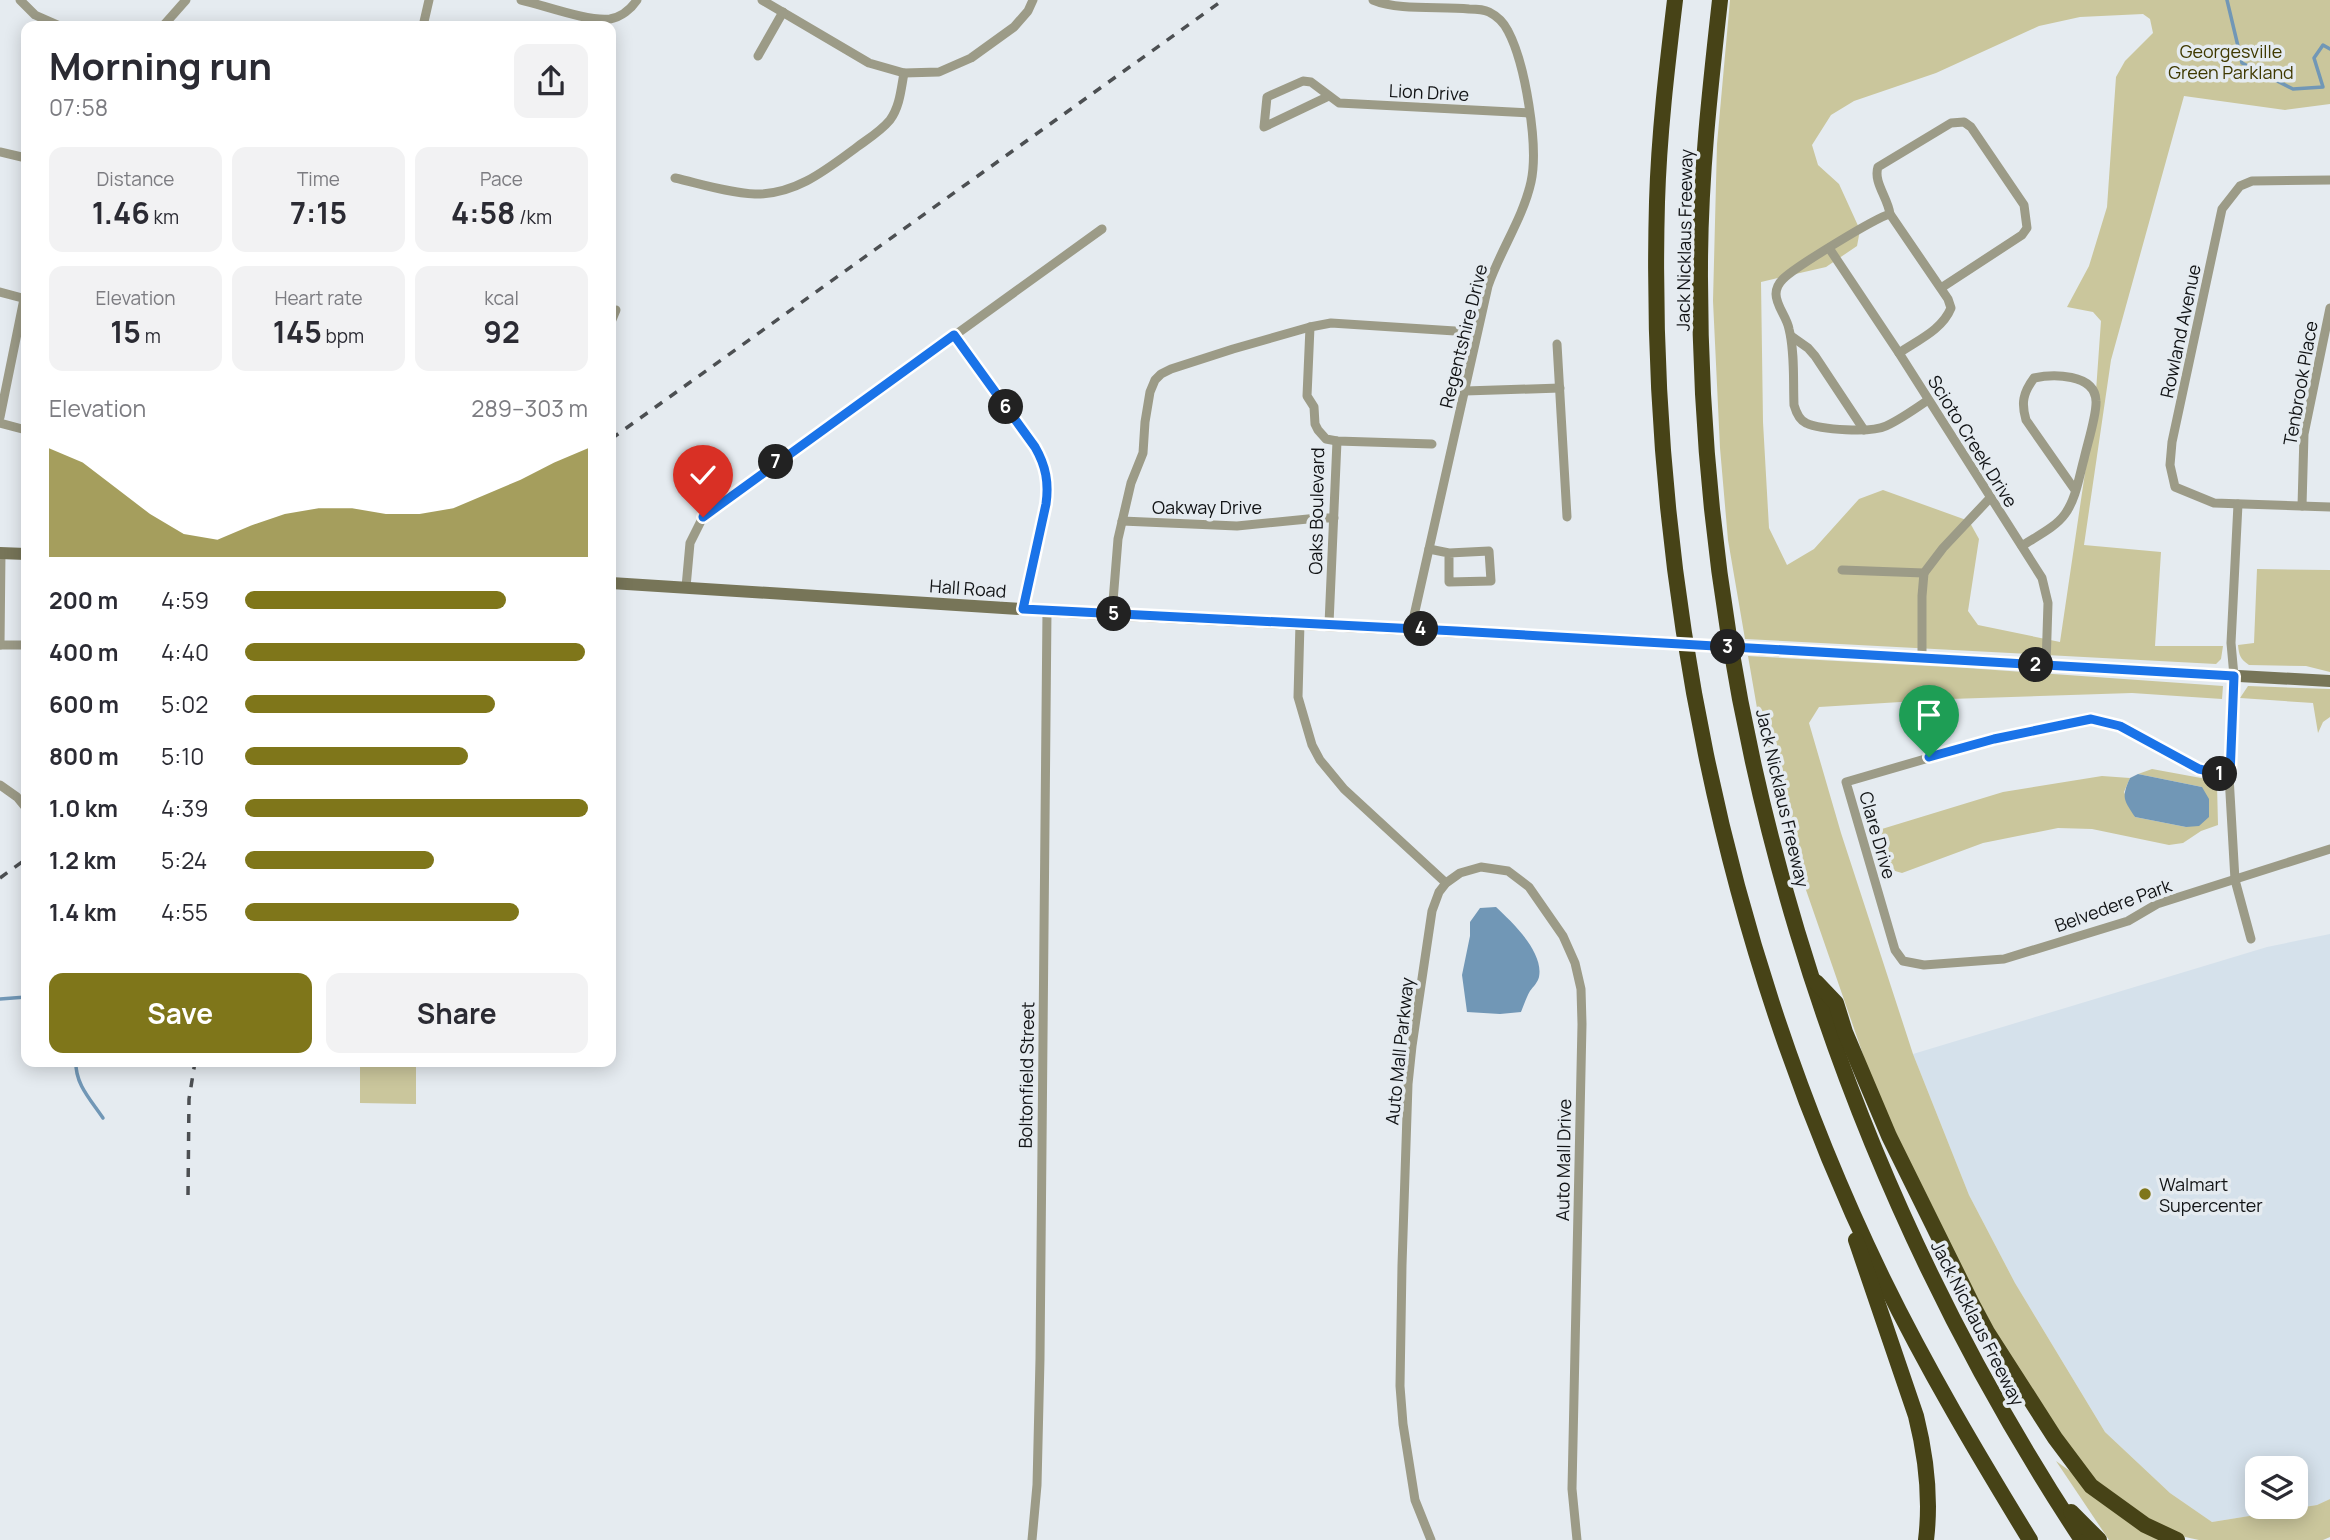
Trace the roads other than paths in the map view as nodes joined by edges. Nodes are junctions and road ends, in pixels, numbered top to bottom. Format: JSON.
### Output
{"nodes":[{"id":1,"x":20,"y":0,"type":"edge"},
{"id":2,"x":186,"y":0,"type":"edge"},
{"id":3,"x":429,"y":0,"type":"edge"},
{"id":4,"x":521,"y":0,"type":"edge"},
{"id":5,"x":638,"y":0,"type":"edge"},
{"id":6,"x":762,"y":0,"type":"edge"},
{"id":7,"x":1033,"y":0,"type":"edge"},
{"id":8,"x":1373,"y":0,"type":"edge"},
{"id":9,"x":1675,"y":0,"type":"edge"},
{"id":10,"x":1720,"y":0,"type":"edge"},
{"id":11,"x":1453,"y":4,"type":"edge"},
{"id":12,"x":783,"y":12,"type":"junction"},
{"id":13,"x":49,"y":21,"type":"edge"},
{"id":14,"x":167,"y":21,"type":"edge"},
{"id":15,"x":424,"y":21,"type":"edge"},
{"id":16,"x":758,"y":56,"type":"dead end"},
{"id":17,"x":904,"y":73,"type":"junction"},
{"id":18,"x":1329,"y":96,"type":"junction"},
{"id":19,"x":1529,"y":113,"type":"junction"},
{"id":20,"x":0,"y":152,"type":"edge"},
{"id":21,"x":21,"y":157,"type":"edge"},
{"id":22,"x":675,"y":178,"type":"dead end"},
{"id":23,"x":2330,"y":180,"type":"edge"},
{"id":24,"x":1890,"y":214,"type":"junction"},
{"id":25,"x":1102,"y":229,"type":"dead end"},
{"id":26,"x":1829,"y":248,"type":"junction"},
{"id":27,"x":1941,"y":288,"type":"junction"},
{"id":28,"x":0,"y":292,"type":"edge"},
{"id":29,"x":21,"y":298,"type":"edge"},
{"id":30,"x":2330,"y":309,"type":"edge"},
{"id":31,"x":21,"y":318,"type":"edge"},
{"id":32,"x":1310,"y":327,"type":"junction"},
{"id":33,"x":1455,"y":331,"type":"dead end"},
{"id":34,"x":954,"y":335,"type":"junction"},
{"id":35,"x":1791,"y":336,"type":"junction"},
{"id":36,"x":1557,"y":344,"type":"dead end"},
{"id":37,"x":1899,"y":353,"type":"junction"},
{"id":38,"x":1559,"y":388,"type":"junction"},
{"id":39,"x":1465,"y":391,"type":"junction"},
{"id":40,"x":1928,"y":400,"type":"junction"},
{"id":41,"x":0,"y":417,"type":"edge"},
{"id":42,"x":0,"y":423,"type":"edge"},
{"id":43,"x":21,"y":429,"type":"edge"},
{"id":44,"x":1864,"y":430,"type":"junction"},
{"id":45,"x":1337,"y":442,"type":"junction"},
{"id":46,"x":1432,"y":444,"type":"dead end"},
{"id":47,"x":2075,"y":490,"type":"junction"},
{"id":48,"x":1990,"y":498,"type":"junction"},
{"id":49,"x":2238,"y":504,"type":"junction"},
{"id":50,"x":2302,"y":506,"type":"junction"},
{"id":51,"x":2330,"y":507,"type":"edge"},
{"id":52,"x":1567,"y":517,"type":"dead end"},
{"id":53,"x":1334,"y":518,"type":"junction"},
{"id":54,"x":1122,"y":521,"type":"junction"},
{"id":55,"x":2022,"y":546,"type":"junction"},
{"id":56,"x":1429,"y":549,"type":"junction"},
{"id":57,"x":0,"y":553,"type":"edge"},
{"id":58,"x":1449,"y":553,"type":"junction"},
{"id":59,"x":21,"y":554,"type":"edge"},
{"id":60,"x":1842,"y":570,"type":"dead end"},
{"id":61,"x":1924,"y":573,"type":"junction"},
{"id":62,"x":616,"y":583,"type":"edge"},
{"id":63,"x":686,"y":587,"type":"junction"},
{"id":64,"x":1023,"y":609,"type":"junction"},
{"id":65,"x":1047,"y":610,"type":"junction"},
{"id":66,"x":1112,"y":614,"type":"junction"},
{"id":67,"x":1300,"y":623,"type":"junction"},
{"id":68,"x":1329,"y":624,"type":"junction"},
{"id":69,"x":1411,"y":629,"type":"junction"},
{"id":70,"x":0,"y":645,"type":"edge"},
{"id":71,"x":21,"y":645,"type":"edge"},
{"id":72,"x":1922,"y":659,"type":"junction"},
{"id":73,"x":2046,"y":666,"type":"junction"},
{"id":74,"x":2234,"y":676,"type":"junction"},
{"id":75,"x":2330,"y":681,"type":"edge"},
{"id":76,"x":2230,"y":776,"type":"junction"},
{"id":77,"x":0,"y":785,"type":"edge"},
{"id":78,"x":21,"y":802,"type":"edge"},
{"id":79,"x":2330,"y":849,"type":"edge"},
{"id":80,"x":2235,"y":880,"type":"junction"},
{"id":81,"x":1446,"y":883,"type":"junction"},
{"id":82,"x":2251,"y":939,"type":"dead end"},
{"id":83,"x":1903,"y":961,"type":"joint"},
{"id":84,"x":1811,"y":977,"type":"junction"},
{"id":85,"x":1831,"y":1161,"type":"junction"},
{"id":86,"x":2052,"y":1494,"type":"junction"},
{"id":87,"x":1032,"y":1540,"type":"edge"},
{"id":88,"x":1431,"y":1540,"type":"edge"},
{"id":89,"x":1577,"y":1540,"type":"edge"},
{"id":90,"x":1926,"y":1540,"type":"edge"},
{"id":91,"x":2030,"y":1540,"type":"edge"},
{"id":92,"x":2082,"y":1540,"type":"edge"},
{"id":93,"x":2099,"y":1540,"type":"edge"},
{"id":94,"x":2177,"y":1540,"type":"edge"}],
"edges":[{"from":1,"to":13,"type":"street"},
{"from":2,"to":14,"type":"street"},
{"from":3,"to":15,"type":"street"},
{"from":4,"to":5,"type":"street"},
{"from":6,"to":12,"type":"street"},
{"from":7,"to":17,"type":"street"},
{"from":8,"to":11,"type":"street","name":"Regentshire Drive"},
{"from":9,"to":85,"type":"highway","name":"Jack Nicklaus Freeway"},
{"from":10,"to":84,"type":"highway","name":"Jack Nicklaus Freeway"},
{"from":11,"to":19,"type":"street","name":"Regentshire Drive"},
{"from":12,"to":16,"type":"street"},
{"from":12,"to":17,"type":"street"},
{"from":17,"to":22,"type":"street"},
{"from":18,"to":18,"type":"street","name":"Lion Drive"},
{"from":18,"to":19,"type":"street","name":"Lion Drive"},
{"from":19,"to":39,"type":"street","name":"Regentshire Drive"},
{"from":20,"to":21,"type":"street"},
{"from":23,"to":49,"type":"street","name":"Rowland Avenue"},
{"from":24,"to":26,"type":"street"},
{"from":24,"to":27,"type":"street"},
{"from":24,"to":27,"type":"street"},
{"from":25,"to":34,"type":"street"},
{"from":26,"to":35,"type":"street"},
{"from":26,"to":37,"type":"street","name":"Scioto Creek Drive"},
{"from":27,"to":37,"type":"street"},
{"from":28,"to":29,"type":"street"},
{"from":30,"to":50,"type":"street","name":"Tenbrook Place"},
{"from":31,"to":41,"type":"street"},
{"from":32,"to":33,"type":"street"},
{"from":32,"to":45,"type":"street","name":"Oaks Boulevard"},
{"from":32,"to":54,"type":"street"},
{"from":34,"to":63,"type":"street"},
{"from":34,"to":64,"type":"street"},
{"from":35,"to":44,"type":"street"},
{"from":35,"to":44,"type":"street"},
{"from":36,"to":38,"type":"street"},
{"from":37,"to":40,"type":"street","name":"Scioto Creek Drive"},
{"from":38,"to":39,"type":"street"},
{"from":38,"to":52,"type":"street"},
{"from":39,"to":56,"type":"street","name":"Regentshire Drive"},
{"from":40,"to":44,"type":"street"},
{"from":40,"to":48,"type":"street","name":"Scioto Creek Drive"},
{"from":42,"to":43,"type":"street"},
{"from":45,"to":46,"type":"street"},
{"from":45,"to":53,"type":"street","name":"Oaks Boulevard"},
{"from":47,"to":47,"type":"street"},
{"from":47,"to":55,"type":"street"},
{"from":48,"to":55,"type":"street","name":"Scioto Creek Drive"},
{"from":48,"to":61,"type":"street"},
{"from":49,"to":50,"type":"street"},
{"from":49,"to":74,"type":"street"},
{"from":50,"to":51,"type":"street"},
{"from":53,"to":54,"type":"street","name":"Oakway Drive"},
{"from":53,"to":68,"type":"street","name":"Oaks Boulevard"},
{"from":54,"to":66,"type":"street"},
{"from":55,"to":73,"type":"street","name":"Scioto Creek Drive"},
{"from":56,"to":58,"type":"street"},
{"from":56,"to":69,"type":"street","name":"Regentshire Drive"},
{"from":57,"to":59,"type":"main road"},
{"from":57,"to":70,"type":"street"},
{"from":58,"to":58,"type":"street"},
{"from":60,"to":61,"type":"street"},
{"from":61,"to":72,"type":"street"},
{"from":62,"to":63,"type":"main road","name":"Hall Road"},
{"from":63,"to":64,"type":"main road","name":"Hall Road"},
{"from":64,"to":65,"type":"main road","name":"Hall Road"},
{"from":65,"to":66,"type":"main road","name":"Hall Road"},
{"from":65,"to":87,"type":"street","name":"Boltonfield Street"},
{"from":66,"to":67,"type":"main road","name":"Hall Road"},
{"from":67,"to":68,"type":"main road","name":"Hall Road"},
{"from":67,"to":81,"type":"street"},
{"from":68,"to":69,"type":"main road","name":"Hall Road"},
{"from":69,"to":72,"type":"main road","name":"Hall Road","bridge":true},
{"from":70,"to":71,"type":"street"},
{"from":72,"to":73,"type":"main road","name":"Hall Road"},
{"from":73,"to":74,"type":"main road","name":"Hall Road"},
{"from":74,"to":75,"type":"main road","name":"Hall Road"},
{"from":74,"to":76,"type":"street"},
{"from":76,"to":80,"type":"street"},
{"from":76,"to":83,"type":"street","name":"Clare Drive"},
{"from":77,"to":78,"type":"street"},
{"from":79,"to":80,"type":"street","name":"Belvedere Park"},
{"from":80,"to":82,"type":"street"},
{"from":80,"to":83,"type":"street","name":"Belvedere Park"},
{"from":81,"to":88,"type":"street","name":"Auto Mall Parkway"},
{"from":81,"to":89,"type":"street","name":"Auto Mall Drive"},
{"from":84,"to":86,"type":"highway","name":"Jack Nicklaus Freeway"},
{"from":84,"to":94,"type":"highway"},
{"from":85,"to":90,"type":"highway"},
{"from":85,"to":91,"type":"highway","name":"Jack Nicklaus Freeway"},
{"from":86,"to":92,"type":"highway","name":"Jack Nicklaus Freeway"},
{"from":86,"to":93,"type":"highway"}]}
